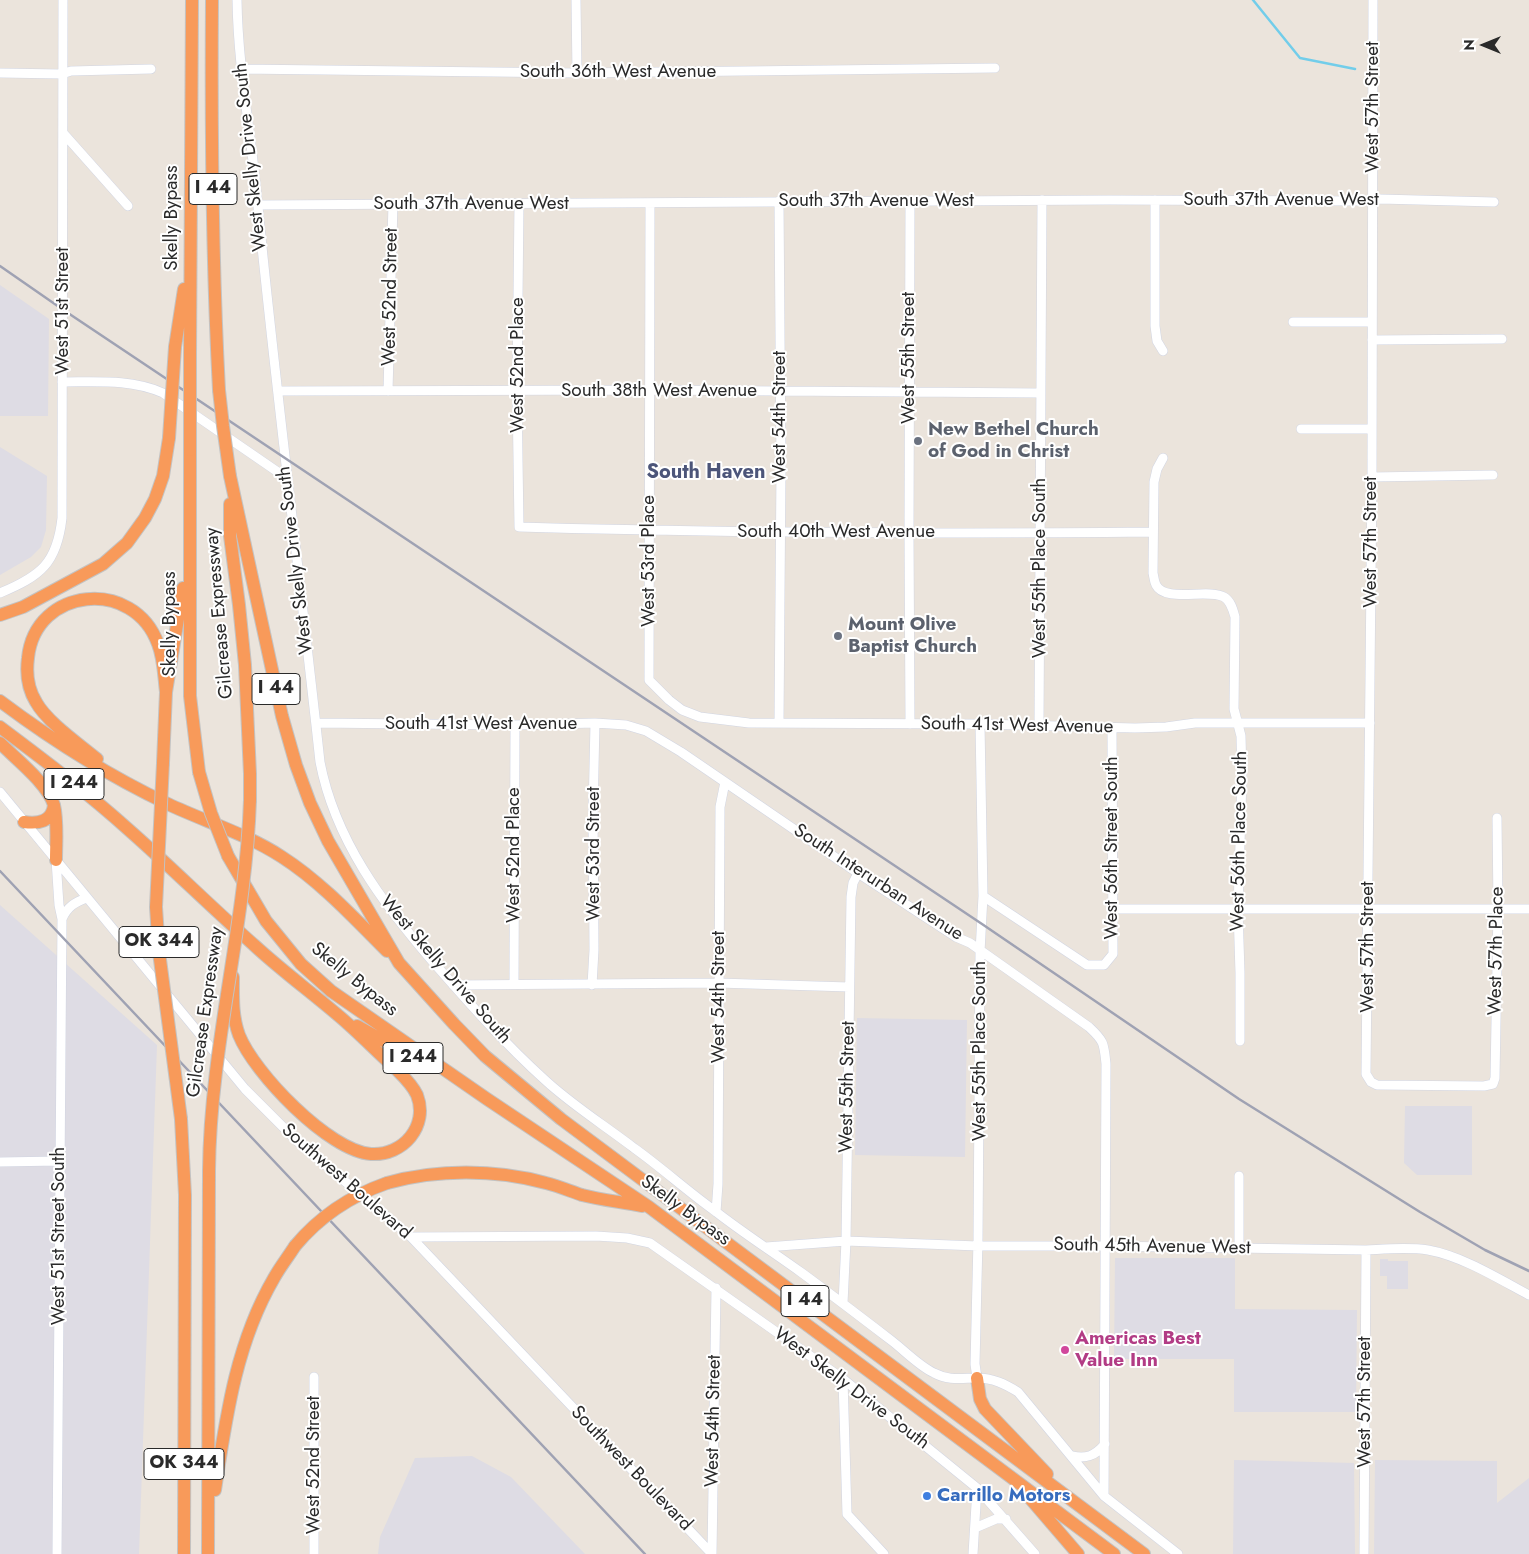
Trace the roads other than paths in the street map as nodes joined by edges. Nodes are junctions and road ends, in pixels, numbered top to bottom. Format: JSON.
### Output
{"nodes":[{"id":1,"x":63,"y":0,"type":"edge"},
{"id":2,"x":192,"y":0,"type":"edge"},
{"id":3,"x":212,"y":0,"type":"edge"},
{"id":4,"x":237,"y":0,"type":"edge"},
{"id":5,"x":576,"y":0,"type":"edge"},
{"id":6,"x":1373,"y":0,"type":"edge"},
{"id":7,"x":995,"y":68,"type":"dead end"},
{"id":8,"x":151,"y":69,"type":"dead end"},
{"id":9,"x":240,"y":69,"type":"junction"},
{"id":10,"x":0,"y":73,"type":"edge"},
{"id":11,"x":577,"y":73,"type":"junction"},
{"id":12,"x":62,"y":74,"type":"junction"},
{"id":13,"x":64,"y":134,"type":"junction"},
{"id":14,"x":1042,"y":200,"type":"junction"},
{"id":15,"x":1155,"y":200,"type":"junction"},
{"id":16,"x":779,"y":201,"type":"junction"},
{"id":17,"x":910,"y":201,"type":"junction"},
{"id":18,"x":1372,"y":201,"type":"junction"},
{"id":19,"x":1494,"y":202,"type":"dead end"},
{"id":20,"x":519,"y":203,"type":"junction"},
{"id":21,"x":393,"y":204,"type":"junction"},
{"id":22,"x":650,"y":204,"type":"junction"},
{"id":23,"x":258,"y":205,"type":"junction"},
{"id":24,"x":128,"y":206,"type":"dead end"},
{"id":25,"x":190,"y":245,"type":"junction"},
{"id":26,"x":1293,"y":322,"type":"dead end"},
{"id":27,"x":1372,"y":322,"type":"junction"},
{"id":28,"x":1502,"y":338,"type":"dead end"},
{"id":29,"x":1372,"y":340,"type":"junction"},
{"id":30,"x":1163,"y":351,"type":"dead end"},
{"id":31,"x":62,"y":382,"type":"junction"},
{"id":32,"x":650,"y":390,"type":"junction"},
{"id":33,"x":278,"y":391,"type":"junction"},
{"id":34,"x":388,"y":391,"type":"junction"},
{"id":35,"x":517,"y":391,"type":"junction"},
{"id":36,"x":780,"y":391,"type":"junction"},
{"id":37,"x":909,"y":392,"type":"junction"},
{"id":38,"x":1040,"y":393,"type":"junction"},
{"id":39,"x":1301,"y":429,"type":"dead end"},
{"id":40,"x":1372,"y":430,"type":"junction"},
{"id":41,"x":1163,"y":458,"type":"dead end"},
{"id":42,"x":1493,"y":475,"type":"dead end"},
{"id":43,"x":230,"y":476,"type":"junction"},
{"id":44,"x":1372,"y":476,"type":"junction"},
{"id":45,"x":288,"y":479,"type":"junction"},
{"id":46,"x":519,"y":527,"type":"joint"},
{"id":47,"x":648,"y":531,"type":"junction"},
{"id":48,"x":780,"y":532,"type":"junction"},
{"id":49,"x":909,"y":532,"type":"junction"},
{"id":50,"x":1153,"y":532,"type":"junction"},
{"id":51,"x":1040,"y":533,"type":"junction"},
{"id":52,"x":189,"y":551,"type":"junction"},
{"id":53,"x":0,"y":592,"type":"edge"},
{"id":54,"x":0,"y":615,"type":"edge"},
{"id":55,"x":166,"y":692,"type":"junction"},
{"id":56,"x":669,"y":700,"type":"joint"},
{"id":57,"x":0,"y":701,"type":"edge"},
{"id":58,"x":1236,"y":722,"type":"junction"},
{"id":59,"x":595,"y":723,"type":"junction"},
{"id":60,"x":1370,"y":723,"type":"junction"},
{"id":61,"x":316,"y":724,"type":"junction"},
{"id":62,"x":779,"y":724,"type":"junction"},
{"id":63,"x":910,"y":724,"type":"junction"},
{"id":64,"x":980,"y":724,"type":"junction"},
{"id":65,"x":515,"y":725,"type":"junction"},
{"id":66,"x":1039,"y":725,"type":"junction"},
{"id":67,"x":0,"y":727,"type":"edge"},
{"id":68,"x":1112,"y":728,"type":"junction"},
{"id":69,"x":646,"y":731,"type":"joint"},
{"id":70,"x":0,"y":744,"type":"edge"},
{"id":71,"x":119,"y":779,"type":"junction"},
{"id":72,"x":725,"y":782,"type":"junction"},
{"id":73,"x":0,"y":792,"type":"edge"},
{"id":74,"x":54,"y":805,"type":"junction"},
{"id":75,"x":1497,"y":818,"type":"dead end"},
{"id":76,"x":24,"y":822,"type":"junction"},
{"id":77,"x":56,"y":860,"type":"junction"},
{"id":78,"x":858,"y":873,"type":"junction"},
{"id":79,"x":983,"y":896,"type":"junction"},
{"id":80,"x":87,"y":898,"type":"junction"},
{"id":81,"x":1498,"y":908,"type":"junction"},
{"id":82,"x":1113,"y":909,"type":"junction"},
{"id":83,"x":1368,"y":909,"type":"junction"},
{"id":84,"x":1529,"y":909,"type":"edge"},
{"id":85,"x":1238,"y":910,"type":"junction"},
{"id":86,"x":62,"y":919,"type":"junction"},
{"id":87,"x":980,"y":952,"type":"junction"},
{"id":88,"x":233,"y":953,"type":"junction"},
{"id":89,"x":399,"y":963,"type":"junction"},
{"id":90,"x":718,"y":983,"type":"junction"},
{"id":91,"x":514,"y":984,"type":"junction"},
{"id":92,"x":592,"y":984,"type":"junction"},
{"id":93,"x":453,"y":985,"type":"junction"},
{"id":94,"x":849,"y":987,"type":"junction"},
{"id":95,"x":340,"y":1016,"type":"junction"},
{"id":96,"x":1240,"y":1041,"type":"dead end"},
{"id":97,"x":1371,"y":1082,"type":"joint"},
{"id":98,"x":487,"y":1099,"type":"junction"},
{"id":99,"x":0,"y":1162,"type":"edge"},
{"id":100,"x":59,"y":1162,"type":"junction"},
{"id":101,"x":1239,"y":1176,"type":"dead end"},
{"id":102,"x":649,"y":1207,"type":"junction"},
{"id":103,"x":716,"y":1212,"type":"junction"},
{"id":104,"x":411,"y":1237,"type":"junction"},
{"id":105,"x":846,"y":1242,"type":"junction"},
{"id":106,"x":978,"y":1246,"type":"junction"},
{"id":107,"x":1105,"y":1246,"type":"junction"},
{"id":108,"x":766,"y":1247,"type":"junction"},
{"id":109,"x":1239,"y":1248,"type":"junction"},
{"id":110,"x":1366,"y":1250,"type":"junction"},
{"id":111,"x":716,"y":1288,"type":"junction"},
{"id":112,"x":1529,"y":1296,"type":"edge"},
{"id":113,"x":843,"y":1303,"type":"junction"},
{"id":114,"x":314,"y":1377,"type":"dead end"},
{"id":115,"x":977,"y":1378,"type":"junction"},
{"id":116,"x":843,"y":1379,"type":"junction"},
{"id":117,"x":1104,"y":1444,"type":"junction"},
{"id":118,"x":1072,"y":1456,"type":"junction"},
{"id":119,"x":1012,"y":1478,"type":"junction"},
{"id":120,"x":977,"y":1488,"type":"junction"},
{"id":121,"x":1104,"y":1496,"type":"junction"},
{"id":122,"x":1073,"y":1501,"type":"junction"},
{"id":123,"x":1006,"y":1519,"type":"junction"},
{"id":124,"x":976,"y":1528,"type":"junction"},
{"id":125,"x":208,"y":1533,"type":"junction"},
{"id":126,"x":57,"y":1554,"type":"edge"},
{"id":127,"x":184,"y":1554,"type":"edge"},
{"id":128,"x":208,"y":1554,"type":"edge"},
{"id":129,"x":314,"y":1554,"type":"edge"},
{"id":130,"x":712,"y":1554,"type":"edge"},
{"id":131,"x":884,"y":1554,"type":"edge"},
{"id":132,"x":973,"y":1554,"type":"edge"},
{"id":133,"x":1035,"y":1554,"type":"edge"},
{"id":134,"x":1078,"y":1554,"type":"edge"},
{"id":135,"x":1114,"y":1554,"type":"edge"},
{"id":136,"x":1144,"y":1554,"type":"edge"},
{"id":137,"x":1178,"y":1554,"type":"edge"},
{"id":138,"x":1364,"y":1554,"type":"edge"}],
"edges":[{"from":1,"to":12,"type":"street","name":"West 51st Street"},
{"from":2,"to":25,"type":"highway","name":"Skelly Bypass","number":"I 44"},
{"from":3,"to":43,"type":"highway","name":"Skelly Bypass","number":"I 44","bridge":true},
{"from":4,"to":9,"type":"street","name":"West Skelly Drive South"},
{"from":5,"to":11,"type":"street"},
{"from":6,"to":18,"type":"street","name":"West 57th Street"},
{"from":7,"to":11,"type":"street","name":"South 36th West Avenue"},
{"from":8,"to":12,"type":"street"},
{"from":9,"to":11,"type":"street","name":"South 36th West Avenue"},
{"from":9,"to":23,"type":"street","name":"West Skelly Drive South"},
{"from":10,"to":12,"type":"street"},
{"from":12,"to":13,"type":"street","name":"West 51st Street"},
{"from":13,"to":24,"type":"street"},
{"from":13,"to":31,"type":"street","name":"West 51st Street"},
{"from":14,"to":15,"type":"street","name":"South 37th Avenue West"},
{"from":14,"to":17,"type":"street","name":"South 37th Avenue West"},
{"from":14,"to":38,"type":"street","name":"West 55th Place South"},
{"from":15,"to":18,"type":"street","name":"South 37th Avenue West"},
{"from":15,"to":30,"type":"street"},
{"from":16,"to":17,"type":"street","name":"South 37th Avenue West"},
{"from":16,"to":22,"type":"street","name":"South 37th Avenue West"},
{"from":16,"to":36,"type":"street","name":"West 54th Street"},
{"from":17,"to":37,"type":"street","name":"West 55th Street"},
{"from":18,"to":19,"type":"street","name":"South 37th Avenue West"},
{"from":18,"to":27,"type":"street","name":"West 57th Street"},
{"from":20,"to":21,"type":"street","name":"South 37th Avenue West"},
{"from":20,"to":22,"type":"street","name":"South 37th Avenue West"},
{"from":20,"to":35,"type":"street","name":"West 52nd Place"},
{"from":21,"to":23,"type":"street","name":"South 37th Avenue West"},
{"from":21,"to":34,"type":"street","name":"West 52nd Street"},
{"from":22,"to":32,"type":"street","name":"West 53rd Place"},
{"from":23,"to":33,"type":"street","name":"West Skelly Drive South"},
{"from":25,"to":52,"type":"highway","name":"Skelly Bypass","number":"I 44","bridge":true},
{"from":25,"to":54,"type":"highway","bridge":true},
{"from":26,"to":27,"type":"street"},
{"from":27,"to":29,"type":"street","name":"West 57th Street"},
{"from":28,"to":29,"type":"street"},
{"from":29,"to":40,"type":"street","name":"West 57th Street"},
{"from":31,"to":45,"type":"street"},
{"from":31,"to":53,"type":"street","name":"West 51st Street"},
{"from":32,"to":35,"type":"street","name":"South 38th West Avenue"},
{"from":32,"to":36,"type":"street","name":"South 38th West Avenue"},
{"from":32,"to":47,"type":"street","name":"West 53rd Place"},
{"from":33,"to":34,"type":"street","name":"South 38th West Avenue"},
{"from":33,"to":45,"type":"street","name":"West Skelly Drive South"},
{"from":34,"to":35,"type":"street","name":"South 38th West Avenue"},
{"from":35,"to":46,"type":"street","name":"West 52nd Place"},
{"from":36,"to":37,"type":"street","name":"South 38th West Avenue"},
{"from":36,"to":48,"type":"street","name":"West 54th Street"},
{"from":37,"to":38,"type":"street","name":"South 38th West Avenue"},
{"from":37,"to":49,"type":"street","name":"West 55th Street"},
{"from":38,"to":51,"type":"street","name":"West 55th Place South"},
{"from":39,"to":40,"type":"street"},
{"from":40,"to":44,"type":"street","name":"West 57th Street"},
{"from":41,"to":50,"type":"street"},
{"from":42,"to":44,"type":"street"},
{"from":43,"to":88,"type":"highway","name":"Gilcrease Expressway","number":"OK 344","bridge":true},
{"from":43,"to":89,"type":"highway","name":"Skelly Bypass","number":"I 44"},
{"from":44,"to":60,"type":"street","name":"West 57th Street"},
{"from":45,"to":61,"type":"street","name":"West Skelly Drive South"},
{"from":46,"to":47,"type":"street","name":"South 40th West Avenue"},
{"from":47,"to":48,"type":"street","name":"South 40th West Avenue"},
{"from":47,"to":56,"type":"street","name":"West 53rd Place"},
{"from":48,"to":49,"type":"street","name":"South 40th West Avenue"},
{"from":48,"to":62,"type":"street","name":"West 54th Street"},
{"from":49,"to":51,"type":"street","name":"South 40th West Avenue"},
{"from":49,"to":63,"type":"street","name":"West 55th Street"},
{"from":50,"to":51,"type":"street","name":"South 40th West Avenue"},
{"from":50,"to":58,"type":"street","name":"West 56th Place South"},
{"from":51,"to":66,"type":"street","name":"West 55th Place South"},
{"from":52,"to":55,"type":"highway","name":"Gilcrease Expressway","number":"OK 344"},
{"from":52,"to":98,"type":"highway","name":"Skelly Bypass","number":"I 44","bridge":true},
{"from":55,"to":71,"type":"highway"},
{"from":55,"to":127,"type":"highway","name":"Gilcrease Expressway","number":"OK 344","bridge":true},
{"from":56,"to":62,"type":"street","name":"South 41st West Avenue"},
{"from":57,"to":71,"type":"highway","number":"I 244"},
{"from":58,"to":60,"type":"street","name":"South 41st West Avenue"},
{"from":58,"to":68,"type":"street","name":"South 41st West Avenue"},
{"from":58,"to":85,"type":"street","name":"West 56th Place South"},
{"from":59,"to":65,"type":"street","name":"South 41st West Avenue"},
{"from":59,"to":69,"type":"street","name":"South 41st West Avenue"},
{"from":59,"to":92,"type":"street","name":"West 53rd Street"},
{"from":60,"to":83,"type":"street","name":"West 57th Street"},
{"from":61,"to":65,"type":"street","name":"South 41st West Avenue"},
{"from":61,"to":93,"type":"street","name":"West Skelly Drive South"},
{"from":62,"to":63,"type":"street","name":"South 41st West Avenue"},
{"from":63,"to":64,"type":"street","name":"South 41st West Avenue"},
{"from":64,"to":66,"type":"street","name":"South 41st West Avenue"},
{"from":64,"to":79,"type":"street","name":"West 55th Place South"},
{"from":65,"to":91,"type":"street","name":"West 52nd Place"},
{"from":66,"to":68,"type":"street","name":"South 41st West Avenue"},
{"from":67,"to":95,"type":"highway","number":"I 244"},
{"from":68,"to":82,"type":"street","name":"West 56th Street South"},
{"from":69,"to":72,"type":"street","name":"South Interurban Avenue"},
{"from":70,"to":74,"type":"highway"},
{"from":71,"to":89,"type":"highway","number":"I 244"},
{"from":72,"to":78,"type":"street","name":"South Interurban Avenue"},
{"from":72,"to":90,"type":"street","name":"West 54th Street"},
{"from":73,"to":76,"type":"street","name":"Southwest Boulevard"},
{"from":74,"to":76,"type":"highway"},
{"from":74,"to":77,"type":"highway"},
{"from":75,"to":81,"type":"street","name":"West 57th Place"},
{"from":76,"to":77,"type":"street","name":"Southwest Boulevard"},
{"from":77,"to":80,"type":"street","name":"Southwest Boulevard"},
{"from":77,"to":86,"type":"street","name":"West 51st Street South"},
{"from":78,"to":87,"type":"street","name":"South Interurban Avenue"},
{"from":78,"to":94,"type":"street","name":"West 55th Street"},
{"from":79,"to":82,"type":"street","name":"West 56th Street South"},
{"from":79,"to":87,"type":"street","name":"West 55th Place South"},
{"from":80,"to":86,"type":"street"},
{"from":80,"to":104,"type":"street","name":"Southwest Boulevard"},
{"from":81,"to":83,"type":"street"},
{"from":81,"to":84,"type":"street"},
{"from":81,"to":97,"type":"street","name":"West 57th Place"},
{"from":82,"to":85,"type":"street"},
{"from":83,"to":85,"type":"street"},
{"from":83,"to":97,"type":"street","name":"West 57th Street"},
{"from":85,"to":96,"type":"street","name":"West 56th Place South"},
{"from":86,"to":100,"type":"street","name":"West 51st Street South"},
{"from":87,"to":106,"type":"street","name":"West 55th Place South"},
{"from":87,"to":107,"type":"street","name":"South Interurban Avenue"},
{"from":88,"to":95,"type":"highway","bridge":true},
{"from":88,"to":125,"type":"highway","name":"Gilcrease Expressway","number":"OK 344","bridge":true},
{"from":89,"to":122,"type":"highway","name":"Skelly Bypass","number":"I 44"},
{"from":90,"to":92,"type":"street"},
{"from":90,"to":94,"type":"street"},
{"from":90,"to":103,"type":"street","name":"West 54th Street"},
{"from":91,"to":92,"type":"street"},
{"from":91,"to":93,"type":"street"},
{"from":93,"to":103,"type":"street","name":"West Skelly Drive South"},
{"from":94,"to":105,"type":"street","name":"West 55th Street"},
{"from":95,"to":98,"type":"highway","number":"I 244"},
{"from":98,"to":102,"type":"highway","name":"Skelly Bypass","number":"I 44"},
{"from":99,"to":100,"type":"street"},
{"from":100,"to":126,"type":"street","name":"West 51st Street South"},
{"from":101,"to":109,"type":"street"},
{"from":102,"to":119,"type":"highway","name":"Skelly Bypass","number":"I 44"},
{"from":102,"to":125,"type":"highway","bridge":true},
{"from":103,"to":108,"type":"street","name":"West Skelly Drive South"},
{"from":104,"to":111,"type":"street","name":"West Skelly Drive South"},
{"from":104,"to":130,"type":"street","name":"Southwest Boulevard"},
{"from":105,"to":106,"type":"street","name":"South 45th Avenue West"},
{"from":105,"to":108,"type":"street","name":"South 45th Avenue West"},
{"from":105,"to":113,"type":"street","name":"West 55th Street"},
{"from":106,"to":107,"type":"street","name":"South 45th Avenue West"},
{"from":106,"to":115,"type":"street","name":"West 55th Place South"},
{"from":107,"to":109,"type":"street","name":"South 45th Avenue West"},
{"from":107,"to":117,"type":"street"},
{"from":108,"to":113,"type":"street","name":"West Skelly Drive South"},
{"from":109,"to":110,"type":"street","name":"South 45th Avenue West"},
{"from":110,"to":112,"type":"street","name":"South 45th Avenue West"},
{"from":110,"to":138,"type":"street","name":"West 57th Street"},
{"from":111,"to":116,"type":"street","name":"West Skelly Drive South"},
{"from":111,"to":130,"type":"street","name":"West 54th Street"},
{"from":113,"to":115,"type":"street","name":"West Skelly Drive South"},
{"from":114,"to":129,"type":"street","name":"West 52nd Street"},
{"from":115,"to":118,"type":"street","name":"West Skelly Drive South"},
{"from":115,"to":122,"type":"highway"},
{"from":116,"to":120,"type":"street","name":"West Skelly Drive South"},
{"from":116,"to":131,"type":"street"},
{"from":117,"to":118,"type":"street"},
{"from":117,"to":121,"type":"street"},
{"from":118,"to":121,"type":"street","name":"West Skelly Drive South"},
{"from":119,"to":134,"type":"highway"},
{"from":119,"to":135,"type":"highway","name":"Skelly Bypass","number":"I 44"},
{"from":120,"to":123,"type":"street","name":"West Skelly Drive South"},
{"from":120,"to":124,"type":"street"},
{"from":121,"to":137,"type":"street","name":"West Skelly Drive South"},
{"from":122,"to":136,"type":"highway","name":"Skelly Bypass","number":"I 44"},
{"from":123,"to":124,"type":"street"},
{"from":123,"to":133,"type":"street","name":"West Skelly Drive South"},
{"from":124,"to":132,"type":"street"},
{"from":125,"to":128,"type":"highway","name":"Gilcrease Expressway","number":"OK 344"}]}
